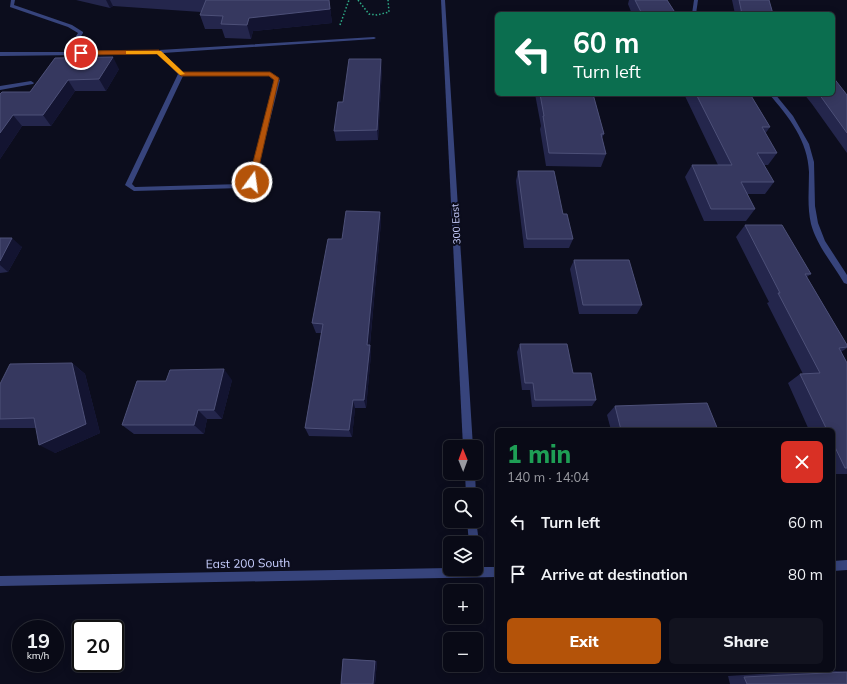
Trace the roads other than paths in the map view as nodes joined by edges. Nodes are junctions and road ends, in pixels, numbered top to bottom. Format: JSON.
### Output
{"nodes":[{"id":1,"x":13,"y":0,"type":"edge"},
{"id":2,"x":443,"y":0,"type":"edge"},
{"id":3,"x":696,"y":0,"type":"edge"},
{"id":4,"x":694,"y":12,"type":"edge"},
{"id":5,"x":374,"y":38,"type":"dead end"},
{"id":6,"x":159,"y":52,"type":"junction"},
{"id":7,"x":68,"y":53,"type":"junction"},
{"id":8,"x":0,"y":54,"type":"edge"},
{"id":9,"x":181,"y":74,"type":"junction"},
{"id":10,"x":31,"y":83,"type":"dead end"},
{"id":11,"x":0,"y":88,"type":"edge"},
{"id":12,"x":774,"y":96,"type":"edge"},
{"id":13,"x":847,"y":281,"type":"edge"},
{"id":14,"x":468,"y":440,"type":"edge"},
{"id":15,"x":847,"y":565,"type":"edge"},
{"id":16,"x":835,"y":566,"type":"edge"},
{"id":17,"x":483,"y":571,"type":"edge"},
{"id":18,"x":443,"y":572,"type":"edge"},
{"id":19,"x":495,"y":572,"type":"edge"},
{"id":20,"x":0,"y":581,"type":"edge"}],
"edges":[{"from":1,"to":7,"type":"street"},
{"from":2,"to":14,"type":"street","name":"300 East"},
{"from":3,"to":4,"type":"street"},
{"from":5,"to":6,"type":"street"},
{"from":6,"to":7,"type":"street"},
{"from":6,"to":9,"type":"street"},
{"from":7,"to":8,"type":"street"},
{"from":9,"to":9,"type":"street"},
{"from":10,"to":11,"type":"street"},
{"from":12,"to":13,"type":"street"},
{"from":15,"to":16,"type":"street"},
{"from":17,"to":19,"type":"street","name":"East 200 South"},
{"from":18,"to":20,"type":"street","name":"East 200 South"}]}
